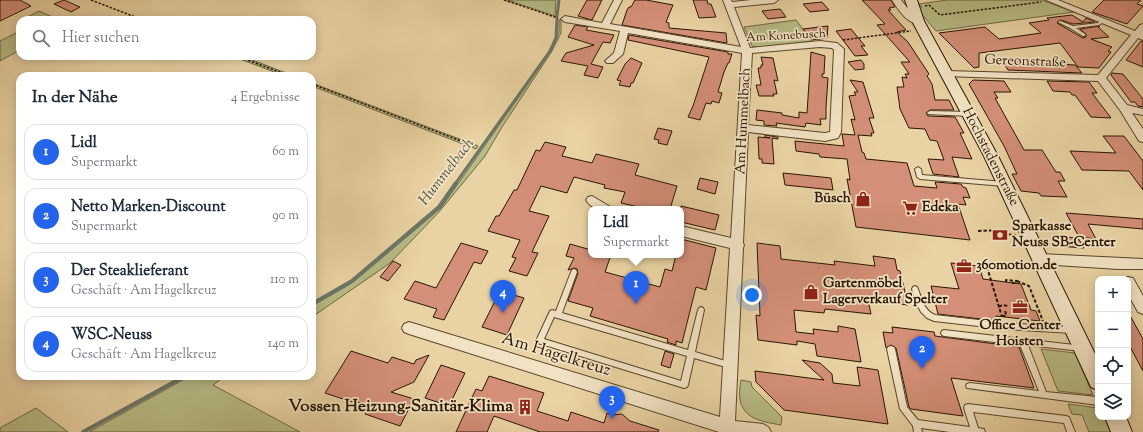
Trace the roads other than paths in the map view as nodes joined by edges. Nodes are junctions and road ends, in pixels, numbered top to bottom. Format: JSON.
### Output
{"nodes":[{"id":1,"x":618,"y":0,"type":"edge"},
{"id":2,"x":774,"y":0,"type":"edge"},
{"id":3,"x":896,"y":0,"type":"edge"},
{"id":4,"x":1050,"y":0,"type":"edge"},
{"id":5,"x":728,"y":2,"type":"edge"},
{"id":6,"x":911,"y":2,"type":"edge"},
{"id":7,"x":562,"y":19,"type":"road end"},
{"id":8,"x":1103,"y":21,"type":"junction"},
{"id":9,"x":1060,"y":22,"type":"dead end"},
{"id":10,"x":921,"y":25,"type":"junction"},
{"id":11,"x":605,"y":26,"type":"junction"},
{"id":12,"x":1072,"y":27,"type":"junction"},
{"id":13,"x":625,"y":29,"type":"junction"},
{"id":14,"x":1141,"y":33,"type":"edge"},
{"id":15,"x":1083,"y":35,"type":"dead end"},
{"id":16,"x":747,"y":51,"type":"junction"},
{"id":17,"x":610,"y":60,"type":"dead end"},
{"id":18,"x":947,"y":74,"type":"junction"},
{"id":19,"x":1101,"y":78,"type":"junction"},
{"id":20,"x":1124,"y":108,"type":"junction"},
{"id":21,"x":1143,"y":112,"type":"edge"},
{"id":22,"x":930,"y":113,"type":"dead end"},
{"id":23,"x":969,"y":114,"type":"junction"},
{"id":24,"x":743,"y":128,"type":"junction"},
{"id":25,"x":1143,"y":138,"type":"edge"},
{"id":26,"x":918,"y":169,"type":"dead end"},
{"id":27,"x":1005,"y":184,"type":"junction"},
{"id":28,"x":592,"y":200,"type":"dead end"},
{"id":29,"x":601,"y":206,"type":"edge"},
{"id":30,"x":684,"y":232,"type":"edge"},
{"id":31,"x":738,"y":245,"type":"junction"},
{"id":32,"x":1040,"y":259,"type":"junction"},
{"id":33,"x":1118,"y":264,"type":"junction"},
{"id":34,"x":1143,"y":264,"type":"edge"},
{"id":35,"x":574,"y":272,"type":"dead end"},
{"id":36,"x":1124,"y":276,"type":"edge"},
{"id":37,"x":1131,"y":287,"type":"edge"},
{"id":38,"x":915,"y":289,"type":"dead end"},
{"id":39,"x":1143,"y":308,"type":"edge"},
{"id":40,"x":701,"y":310,"type":"dead end"},
{"id":41,"x":558,"y":314,"type":"junction"},
{"id":42,"x":409,"y":328,"type":"dead end"},
{"id":43,"x":1074,"y":330,"type":"junction"},
{"id":44,"x":944,"y":333,"type":"dead end"},
{"id":45,"x":1024,"y":342,"type":"junction"},
{"id":46,"x":891,"y":349,"type":"dead end"},
{"id":47,"x":1083,"y":349,"type":"junction"},
{"id":48,"x":691,"y":354,"type":"junction"},
{"id":49,"x":731,"y":366,"type":"junction"},
{"id":50,"x":1095,"y":375,"type":"edge"},
{"id":51,"x":970,"y":386,"type":"dead end"},
{"id":52,"x":1044,"y":395,"type":"junction"},
{"id":53,"x":1095,"y":401,"type":"edge"},
{"id":54,"x":1116,"y":420,"type":"edge"},
{"id":55,"x":727,"y":427,"type":"junction"},
{"id":56,"x":917,"y":428,"type":"edge"},
{"id":57,"x":763,"y":432,"type":"edge"},
{"id":58,"x":978,"y":432,"type":"edge"},
{"id":59,"x":1071,"y":432,"type":"edge"},
{"id":60,"x":1122,"y":432,"type":"edge"}],
"edges":[{"from":1,"to":11,"type":"street"},
{"from":2,"to":5,"type":"street"},
{"from":3,"to":10,"type":"street"},
{"from":4,"to":8,"type":"street"},
{"from":5,"to":16,"type":"street","name":"Am Hummelbach"},
{"from":6,"to":10,"type":"main road","name":"Hochstadenstraße"},
{"from":7,"to":11,"type":"street","name":"Am Konebusch"},
{"from":8,"to":12,"type":"lane"},
{"from":8,"to":14,"type":"street"},
{"from":9,"to":12,"type":"lane"},
{"from":10,"to":18,"type":"main road","name":"Hochstadenstraße"},
{"from":11,"to":13,"type":"street","name":"Am Konebusch"},
{"from":12,"to":15,"type":"lane"},
{"from":13,"to":16,"type":"street","name":"Am Konebusch"},
{"from":13,"to":17,"type":"street"},
{"from":14,"to":19,"type":"street"},
{"from":16,"to":24,"type":"street","name":"Am Hummelbach"},
{"from":16,"to":24,"type":"street","name":"Am Konebusch"},
{"from":18,"to":19,"type":"street","name":"Gereonstraße"},
{"from":18,"to":23,"type":"main road","name":"Hochstadenstraße"},
{"from":19,"to":20,"type":"street"},
{"from":20,"to":21,"type":"street"},
{"from":20,"to":25,"type":"street"},
{"from":22,"to":23,"type":"lane"},
{"from":23,"to":27,"type":"main road","name":"Hochstadenstraße"},
{"from":24,"to":31,"type":"street","name":"Am Hummelbach"},
{"from":26,"to":27,"type":"lane"},
{"from":27,"to":32,"type":"main road","name":"Hochstadenstraße"},
{"from":28,"to":29,"type":"street"},
{"from":30,"to":31,"type":"street"},
{"from":31,"to":49,"type":"street","name":"Am Hummelbach"},
{"from":32,"to":33,"type":"street"},
{"from":32,"to":43,"type":"main road","name":"Hochstadenstraße"},
{"from":33,"to":34,"type":"street"},
{"from":33,"to":36,"type":"street"},
{"from":35,"to":41,"type":"lane"},
{"from":37,"to":39,"type":"street"},
{"from":38,"to":43,"type":"lane"},
{"from":40,"to":48,"type":"lane"},
{"from":41,"to":48,"type":"lane"},
{"from":41,"to":48,"type":"lane"},
{"from":42,"to":55,"type":"street","name":"Am Hagelkreuz"},
{"from":43,"to":47,"type":"main road","name":"Hochstadenstraße"},
{"from":44,"to":45,"type":"lane"},
{"from":45,"to":47,"type":"lane"},
{"from":45,"to":52,"type":"lane"},
{"from":46,"to":56,"type":"lane"},
{"from":47,"to":50,"type":"main road","name":"Hochstadenstraße"},
{"from":48,"to":49,"type":"lane"},
{"from":49,"to":55,"type":"street","name":"Am Hummelbach"},
{"from":51,"to":52,"type":"lane"},
{"from":52,"to":53,"type":"lane"},
{"from":54,"to":60,"type":"main road"},
{"from":55,"to":57,"type":"street","name":"Am Hagelkreuz"},
{"from":56,"to":58,"type":"lane"},
{"from":58,"to":59,"type":"lane"}]}
